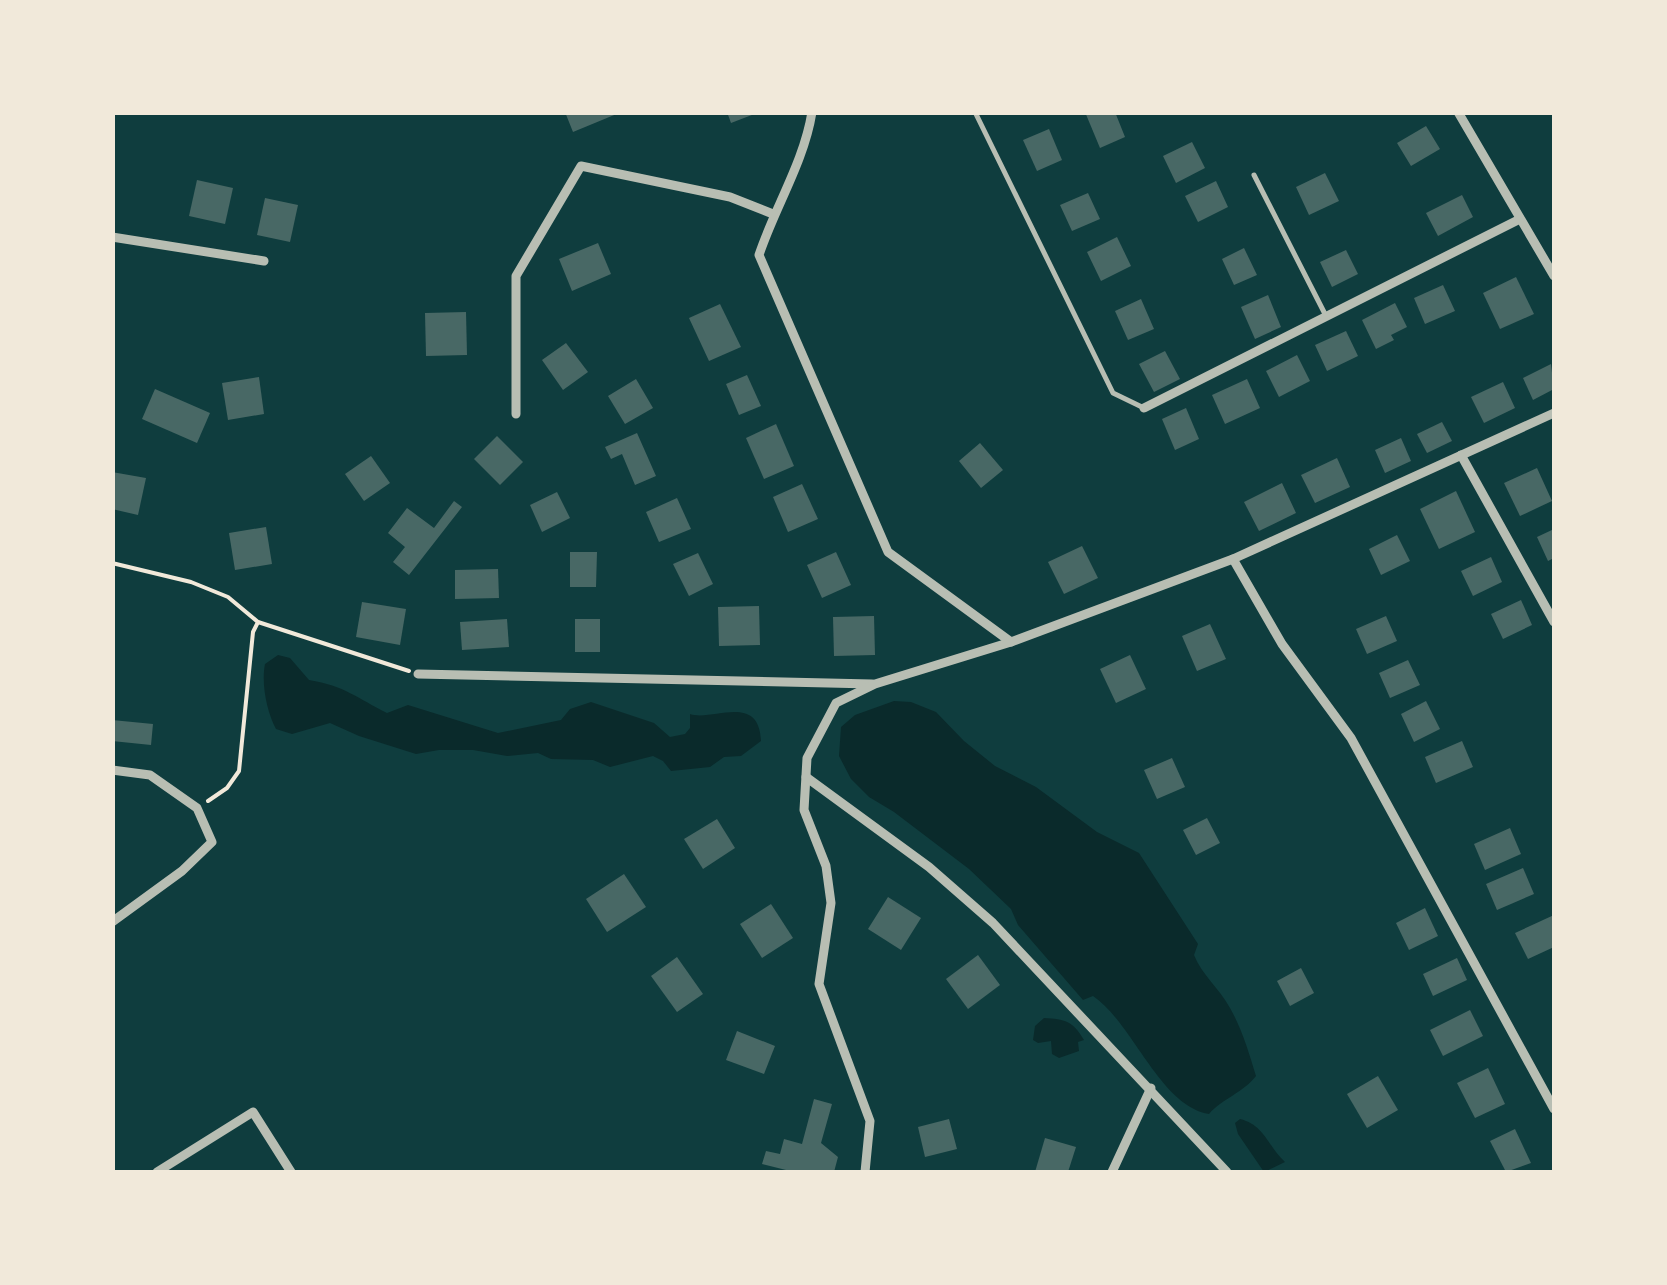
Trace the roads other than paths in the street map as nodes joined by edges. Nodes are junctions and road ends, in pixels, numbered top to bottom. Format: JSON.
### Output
{"nodes":[{"id":1,"x":812,"y":112,"type":"edge"},
{"id":2,"x":975,"y":112,"type":"edge"},
{"id":3,"x":1458,"y":112,"type":"edge"},
{"id":4,"x":1254,"y":175,"type":"dead end"},
{"id":5,"x":773,"y":214,"type":"junction"},
{"id":6,"x":1520,"y":219,"type":"junction"},
{"id":7,"x":112,"y":237,"type":"edge"},
{"id":8,"x":264,"y":261,"type":"dead end"},
{"id":9,"x":1554,"y":276,"type":"edge"},
{"id":10,"x":1326,"y":316,"type":"junction"},
{"id":11,"x":1144,"y":408,"type":"joint"},
{"id":12,"x":1554,"y":413,"type":"edge"},
{"id":13,"x":516,"y":414,"type":"dead end"},
{"id":14,"x":1460,"y":455,"type":"junction"},
{"id":15,"x":1233,"y":559,"type":"junction"},
{"id":16,"x":1554,"y":622,"type":"edge"},
{"id":17,"x":1011,"y":642,"type":"junction"},
{"id":18,"x":418,"y":674,"type":"road end"},
{"id":19,"x":874,"y":684,"type":"junction"},
{"id":20,"x":112,"y":770,"type":"edge"},
{"id":21,"x":806,"y":777,"type":"junction"},
{"id":22,"x":112,"y":922,"type":"edge"},
{"id":23,"x":1151,"y":1088,"type":"junction"},
{"id":24,"x":1554,"y":1107,"type":"edge"},
{"id":25,"x":157,"y":1172,"type":"edge"},
{"id":26,"x":291,"y":1172,"type":"edge"},
{"id":27,"x":865,"y":1172,"type":"edge"},
{"id":28,"x":1112,"y":1172,"type":"edge"},
{"id":29,"x":1227,"y":1172,"type":"edge"}],
"edges":[{"from":1,"to":5,"type":"street"},
{"from":2,"to":11,"type":"lane"},
{"from":3,"to":6,"type":"street"},
{"from":4,"to":10,"type":"lane"},
{"from":5,"to":13,"type":"street"},
{"from":5,"to":17,"type":"street"},
{"from":6,"to":9,"type":"street"},
{"from":6,"to":10,"type":"street"},
{"from":7,"to":8,"type":"street"},
{"from":10,"to":11,"type":"street"},
{"from":12,"to":14,"type":"street"},
{"from":14,"to":15,"type":"street"},
{"from":14,"to":16,"type":"street"},
{"from":15,"to":17,"type":"street"},
{"from":15,"to":24,"type":"street"},
{"from":17,"to":19,"type":"street"},
{"from":18,"to":19,"type":"street"},
{"from":19,"to":21,"type":"street"},
{"from":20,"to":22,"type":"street"},
{"from":21,"to":23,"type":"street"},
{"from":21,"to":27,"type":"street"},
{"from":23,"to":28,"type":"street"},
{"from":23,"to":29,"type":"street"},
{"from":25,"to":26,"type":"street"}]}
